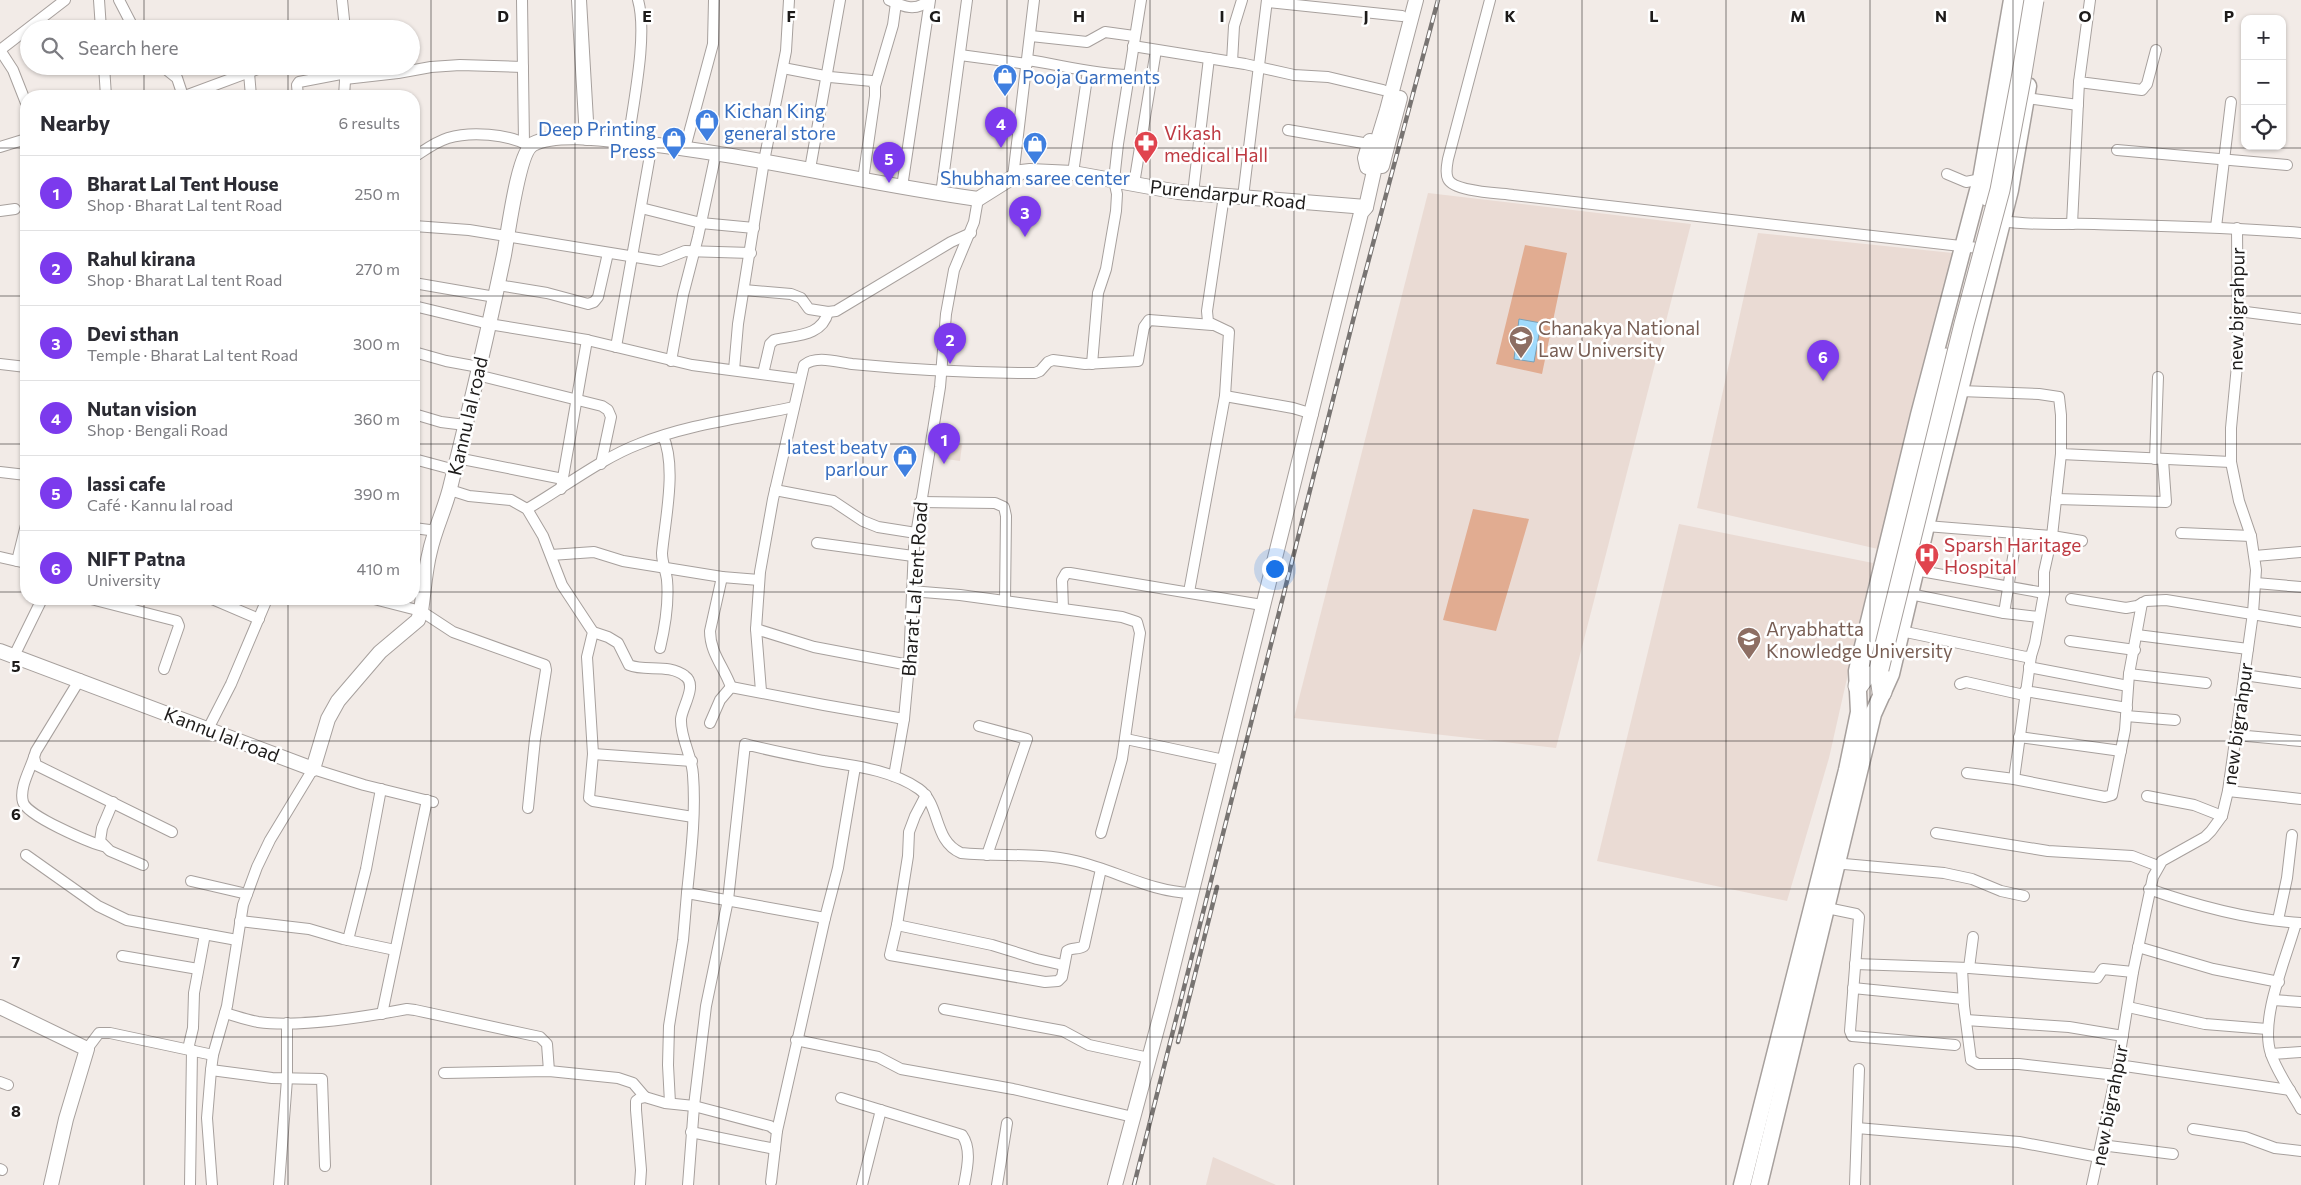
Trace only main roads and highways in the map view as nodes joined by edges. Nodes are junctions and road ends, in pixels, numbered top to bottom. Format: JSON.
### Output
{"nodes":[{"id":1,"x":2012,"y":0,"type":"edge"},
{"id":2,"x":2023,"y":0,"type":"edge"},
{"id":3,"x":2034,"y":0,"type":"edge"},
{"id":4,"x":2042,"y":0,"type":"edge"},
{"id":5,"x":1875,"y":668,"type":"junction"},
{"id":6,"x":1858,"y":686,"type":"junction"},
{"id":7,"x":1882,"y":692,"type":"junction"},
{"id":8,"x":1866,"y":713,"type":"junction"},
{"id":9,"x":1831,"y":862,"type":"junction"},
{"id":10,"x":1795,"y":1009,"type":"junction"},
{"id":11,"x":1755,"y":1165,"type":"junction"},
{"id":12,"x":1742,"y":1185,"type":"edge"},
{"id":13,"x":1759,"y":1185,"type":"edge"}],
"edges":[{"from":1,"to":6,"type":"main road"},
{"from":2,"to":5,"type":"highway"},
{"from":3,"to":5,"type":"highway","bridge":true},
{"from":4,"to":7,"type":"main road"},
{"from":5,"to":6,"type":"highway"},
{"from":5,"to":7,"type":"highway"},
{"from":6,"to":8,"type":"main road"},
{"from":7,"to":8,"type":"main road"},
{"from":8,"to":9,"type":"main road"},
{"from":9,"to":10,"type":"main road"},
{"from":9,"to":10,"type":"main road"},
{"from":10,"to":11,"type":"main road"},
{"from":11,"to":12,"type":"main road"},
{"from":11,"to":13,"type":"main road"}]}
